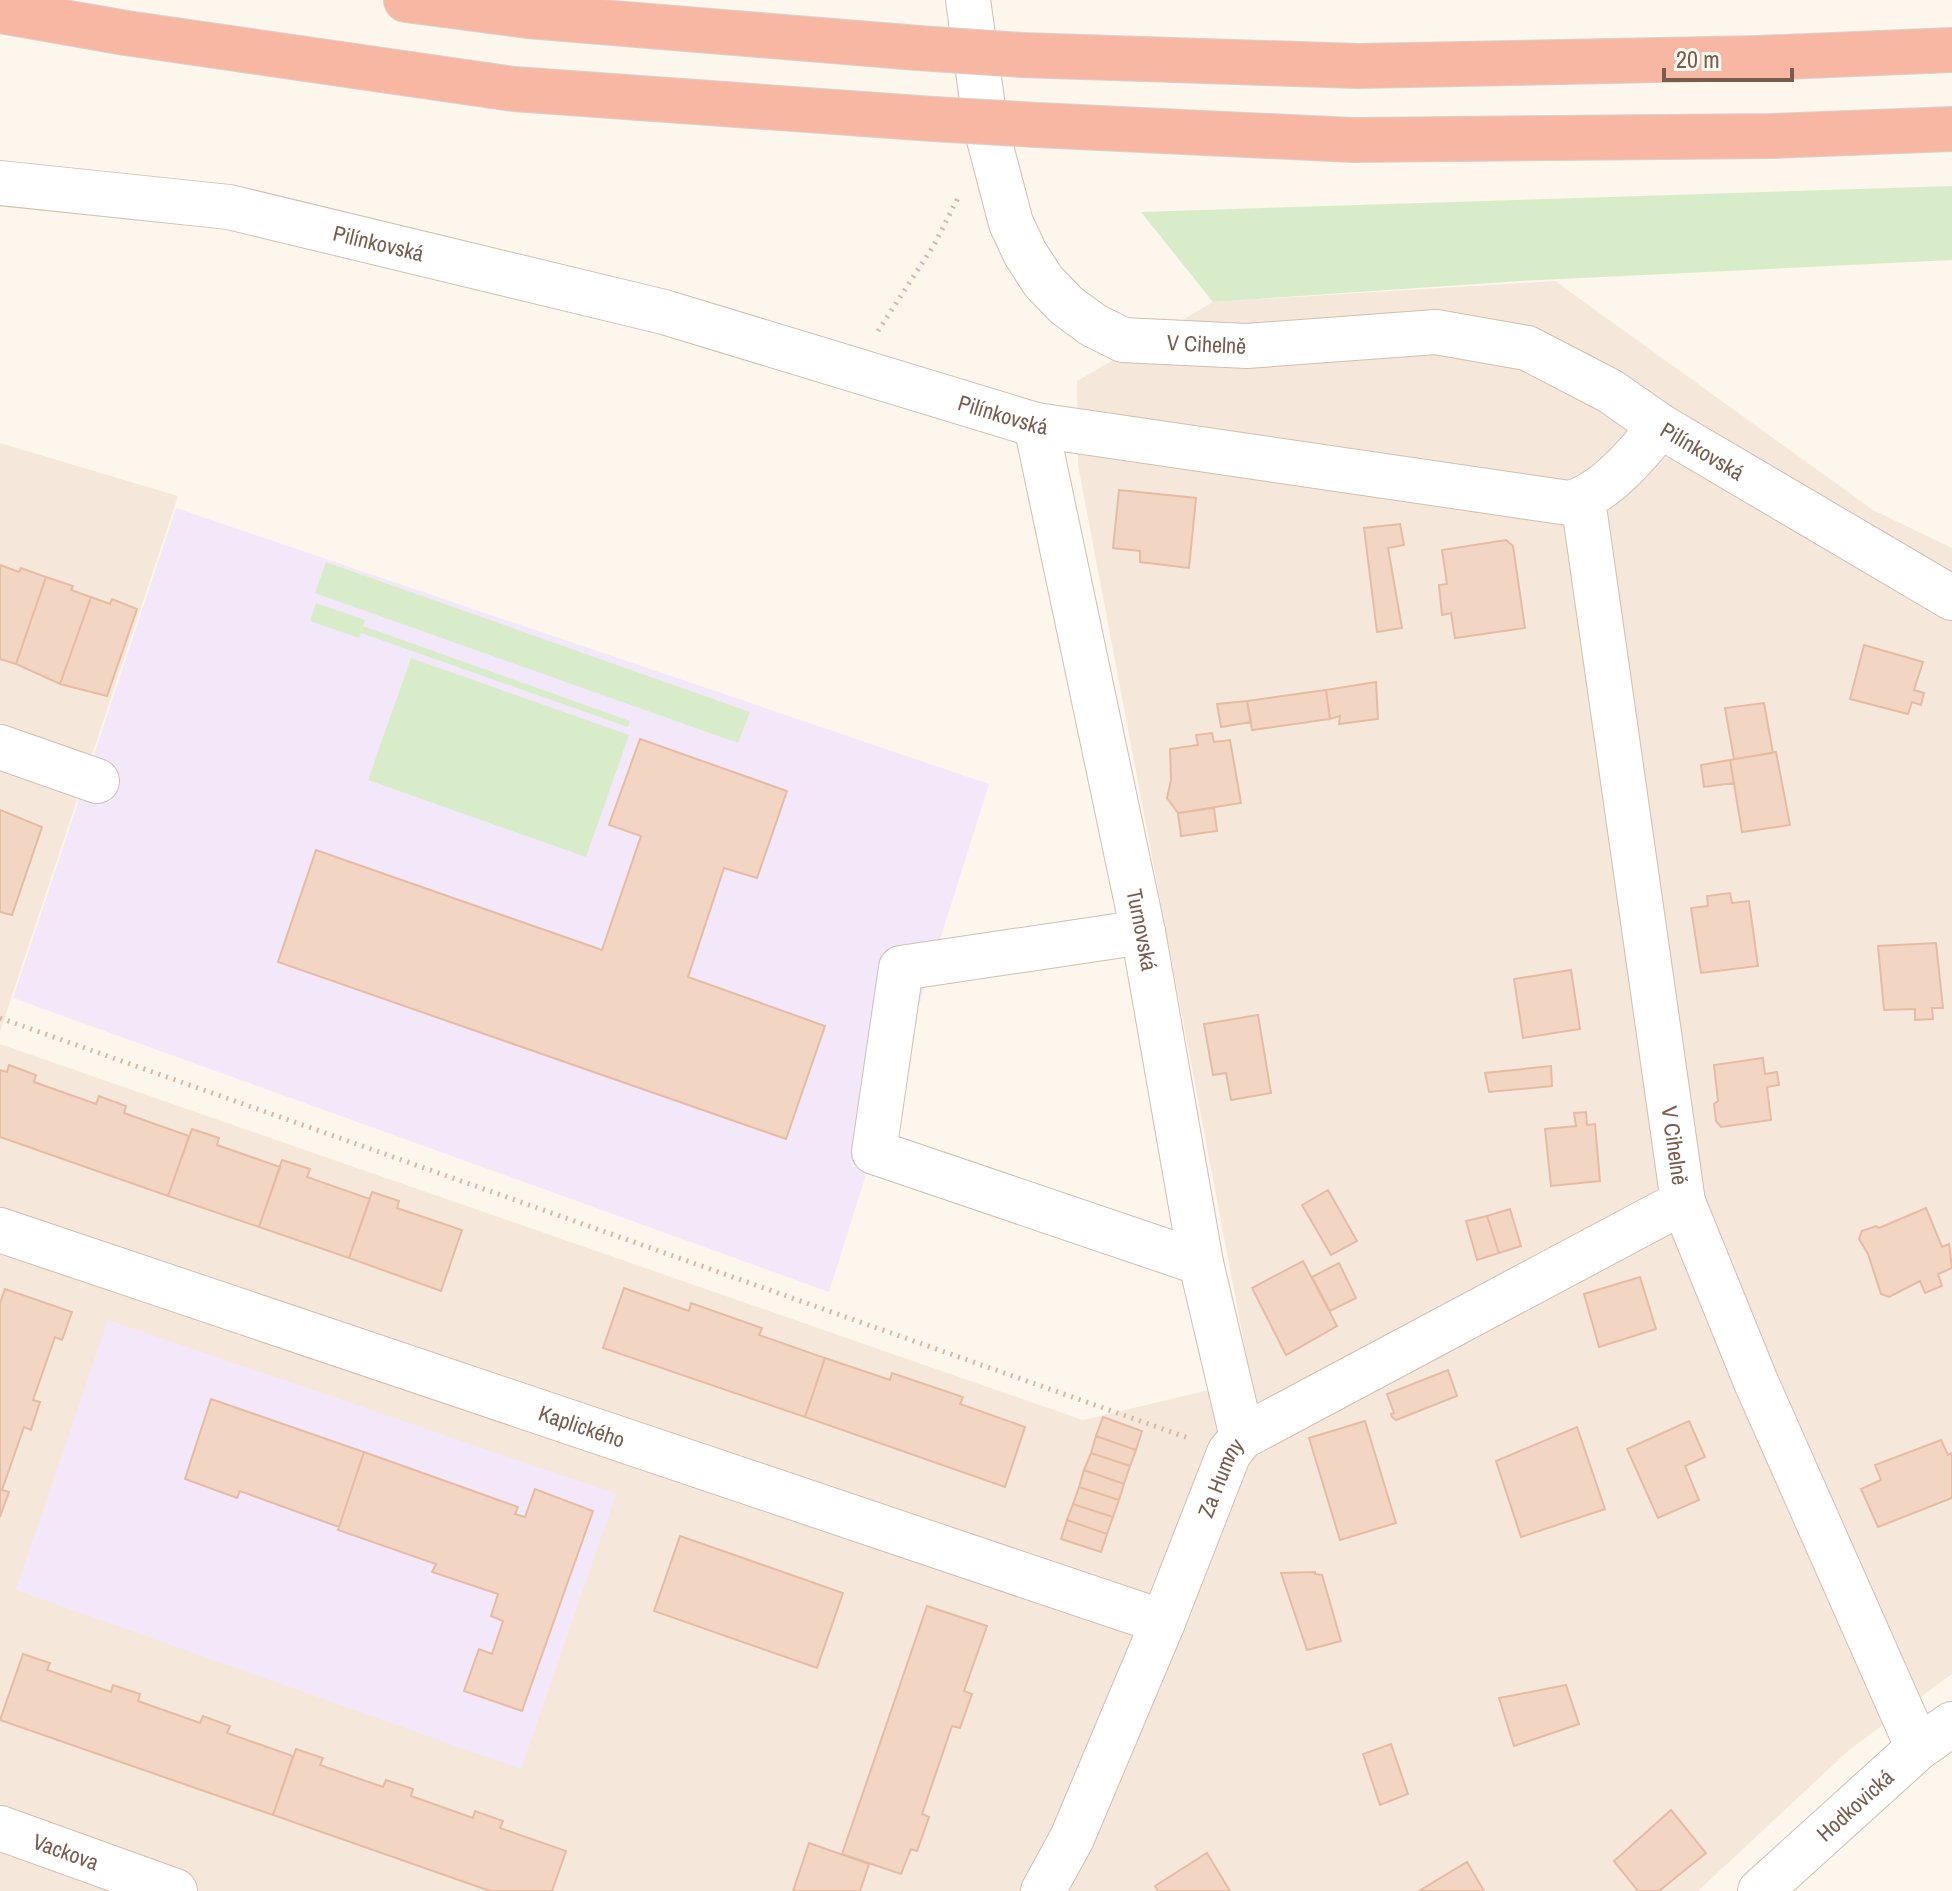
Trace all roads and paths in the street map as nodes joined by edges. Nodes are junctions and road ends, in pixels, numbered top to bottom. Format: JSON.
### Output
{"nodes":[{"id":1,"x":406,"y":0,"type":"edge"},
{"id":2,"x":968,"y":0,"type":"edge"},
{"id":3,"x":0,"y":11,"type":"edge"},
{"id":4,"x":1952,"y":50,"type":"edge"},
{"id":5,"x":1952,"y":129,"type":"edge"},
{"id":6,"x":996,"y":161,"type":"junction"},
{"id":7,"x":0,"y":183,"type":"edge"},
{"id":8,"x":852,"y":369,"type":"junction"},
{"id":9,"x":1036,"y":425,"type":"junction"},
{"id":10,"x":1660,"y":426,"type":"junction"},
{"id":11,"x":1583,"y":500,"type":"junction"},
{"id":12,"x":1952,"y":598,"type":"edge"},
{"id":13,"x":0,"y":747,"type":"edge"},
{"id":14,"x":97,"y":781,"type":"dead end"},
{"id":15,"x":1143,"y":932,"type":"junction"},
{"id":16,"x":0,"y":1018,"type":"edge"},
{"id":17,"x":1683,"y":1202,"type":"junction"},
{"id":18,"x":0,"y":1230,"type":"edge"},
{"id":19,"x":1201,"y":1263,"type":"junction"},
{"id":20,"x":1235,"y":1445,"type":"junction"},
{"id":21,"x":1163,"y":1622,"type":"junction"},
{"id":22,"x":1935,"y":1736,"type":"edge"},
{"id":23,"x":0,"y":1828,"type":"edge"},
{"id":24,"x":175,"y":1891,"type":"edge"},
{"id":25,"x":1043,"y":1891,"type":"edge"},
{"id":26,"x":1760,"y":1891,"type":"edge"}],
"edges":[{"from":1,"to":4,"type":"highway","bridge":true},
{"from":2,"to":6,"type":"street","name":"V Cihelně"},
{"from":3,"to":5,"type":"highway","bridge":true},
{"from":6,"to":8,"type":"path"},
{"from":6,"to":10,"type":"street","name":"V Cihelně"},
{"from":7,"to":8,"type":"street","name":"Pilínkovská"},
{"from":8,"to":9,"type":"street","name":"Pilínkovská"},
{"from":9,"to":11,"type":"street","name":"Pilínkovská"},
{"from":9,"to":15,"type":"street","name":"Turnovská"},
{"from":10,"to":11,"type":"street","name":"Pilínkovská"},
{"from":10,"to":12,"type":"street","name":"Pilínkovská"},
{"from":11,"to":17,"type":"street","name":"V Cihelně"},
{"from":13,"to":14,"type":"street"},
{"from":15,"to":19,"type":"street","name":"Turnovská"},
{"from":15,"to":19,"type":"street"},
{"from":16,"to":20,"type":"path"},
{"from":17,"to":20,"type":"street","name":"Za Humny"},
{"from":17,"to":22,"type":"street","name":"V Cihelně"},
{"from":18,"to":21,"type":"street","name":"Kaplického"},
{"from":19,"to":20,"type":"street","name":"Turnovská"},
{"from":20,"to":21,"type":"street","name":"Za Humny"},
{"from":21,"to":25,"type":"street","name":"Za Humny"},
{"from":22,"to":26,"type":"street","name":"Hodkovická"},
{"from":23,"to":24,"type":"street","name":"Vackova"}]}
